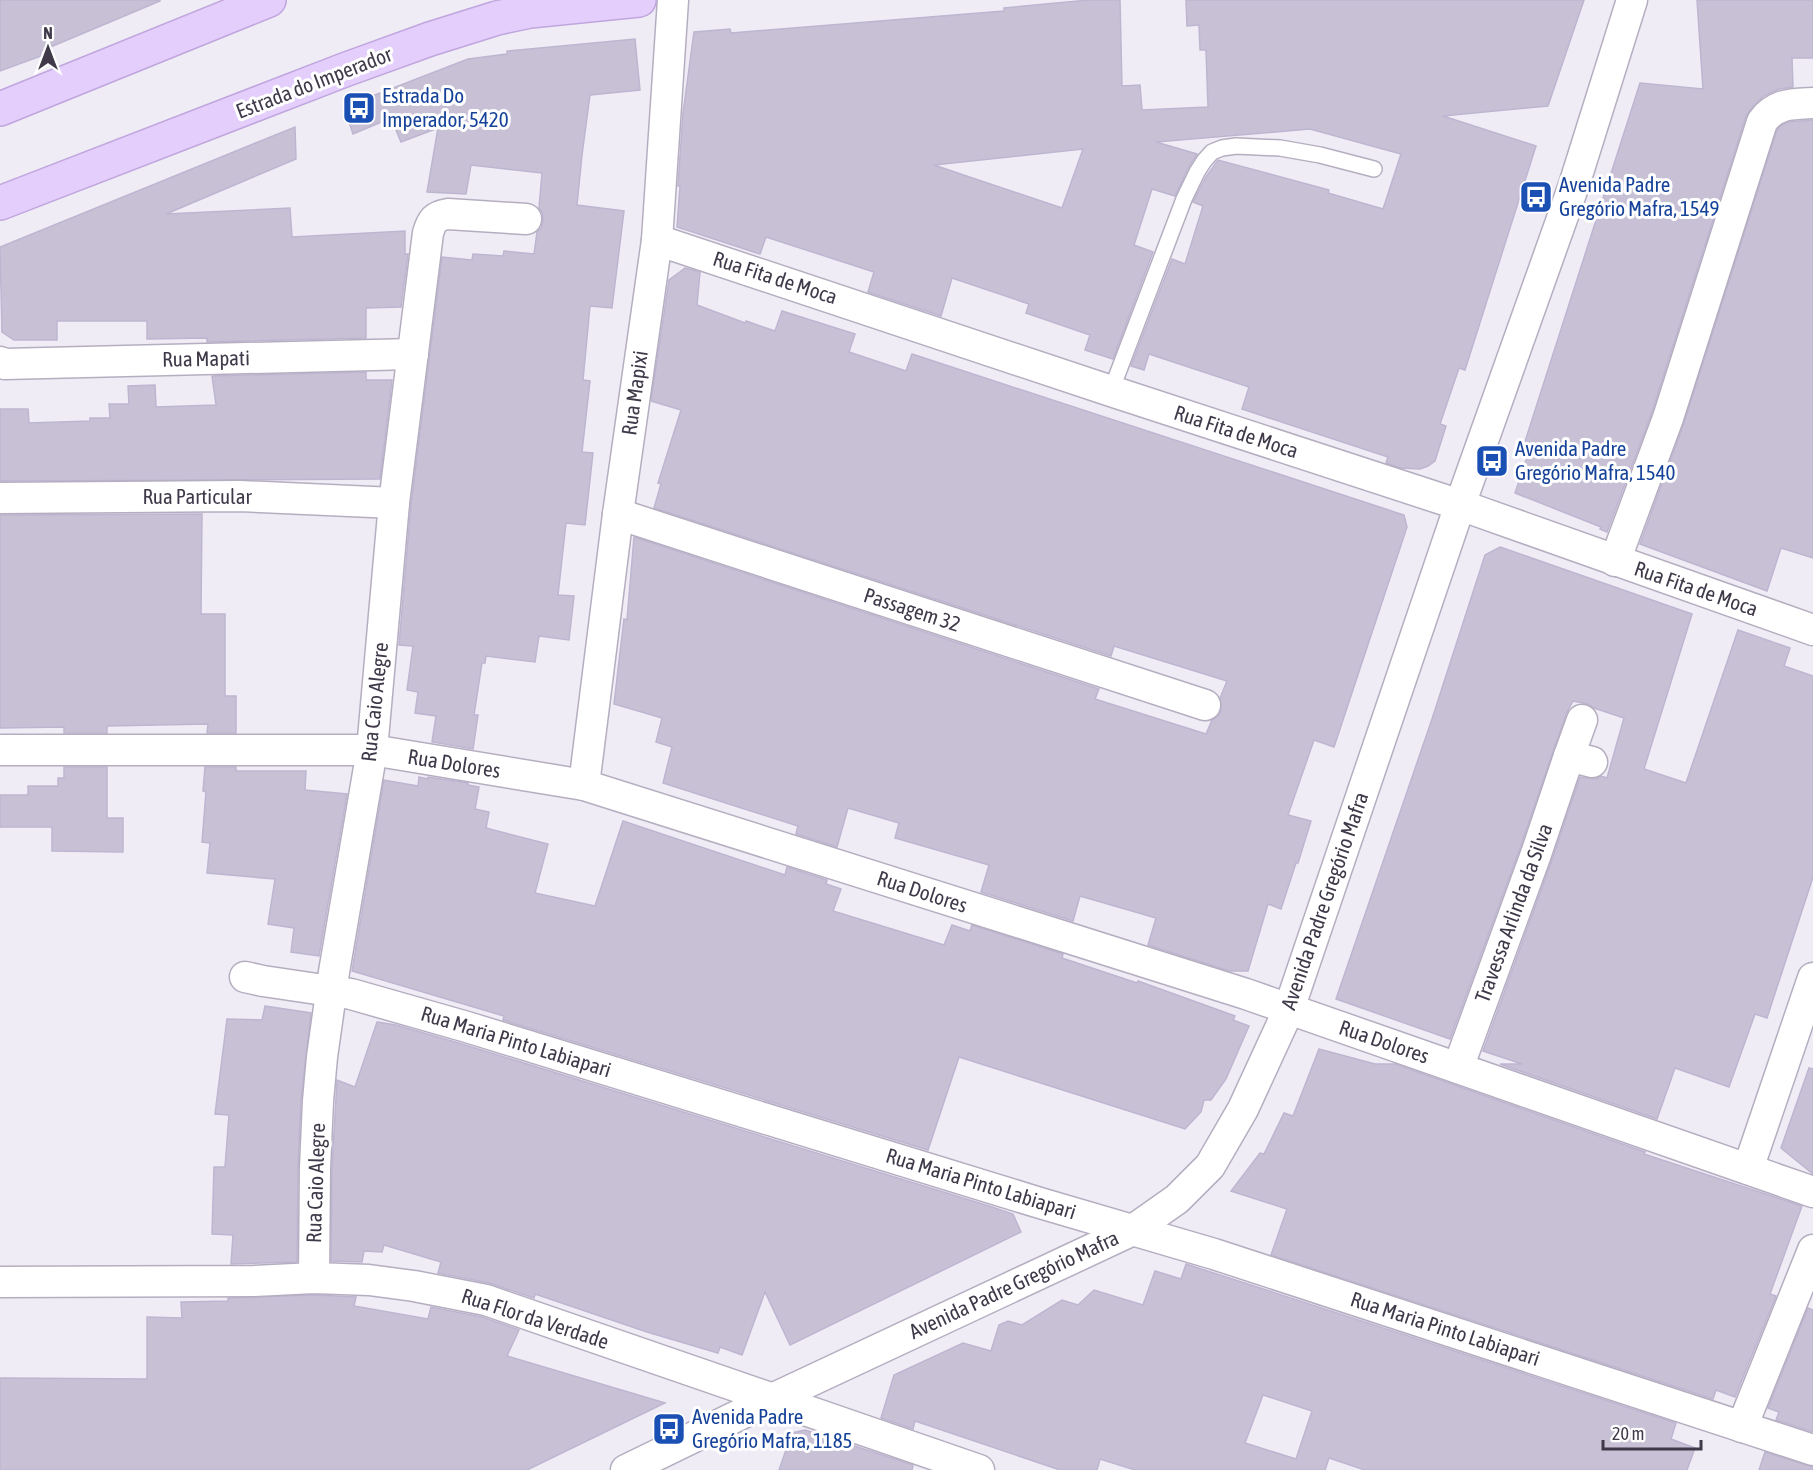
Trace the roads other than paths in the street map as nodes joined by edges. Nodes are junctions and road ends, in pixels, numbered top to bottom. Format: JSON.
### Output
{"nodes":[{"id":1,"x":639,"y":0,"type":"edge"},
{"id":2,"x":673,"y":0,"type":"edge"},
{"id":3,"x":1632,"y":0,"type":"edge"},
{"id":4,"x":262,"y":1,"type":"edge"},
{"id":5,"x":1813,"y":103,"type":"edge"},
{"id":6,"x":0,"y":109,"type":"edge"},
{"id":7,"x":1374,"y":169,"type":"dead end"},
{"id":8,"x":0,"y":203,"type":"edge"},
{"id":9,"x":526,"y":219,"type":"dead end"},
{"id":10,"x":657,"y":240,"type":"junction"},
{"id":11,"x":413,"y":354,"type":"junction"},
{"id":12,"x":0,"y":362,"type":"edge"},
{"id":13,"x":1111,"y":391,"type":"junction"},
{"id":14,"x":0,"y":498,"type":"edge"},
{"id":15,"x":394,"y":503,"type":"junction"},
{"id":16,"x":1460,"y":505,"type":"junction"},
{"id":17,"x":618,"y":514,"type":"junction"},
{"id":18,"x":1615,"y":561,"type":"junction"},
{"id":19,"x":1813,"y":630,"type":"edge"},
{"id":20,"x":1205,"y":705,"type":"dead end"},
{"id":21,"x":1582,"y":720,"type":"dead end"},
{"id":22,"x":0,"y":750,"type":"edge"},
{"id":23,"x":372,"y":750,"type":"junction"},
{"id":24,"x":584,"y":785,"type":"junction"},
{"id":25,"x":245,"y":976,"type":"dead end"},
{"id":26,"x":1813,"y":978,"type":"edge"},
{"id":27,"x":331,"y":990,"type":"junction"},
{"id":28,"x":1289,"y":1009,"type":"junction"},
{"id":29,"x":1458,"y":1068,"type":"junction"},
{"id":30,"x":1748,"y":1169,"type":"junction"},
{"id":31,"x":1813,"y":1192,"type":"edge"},
{"id":32,"x":1133,"y":1230,"type":"junction"},
{"id":33,"x":1813,"y":1250,"type":"edge"},
{"id":34,"x":314,"y":1278,"type":"junction"},
{"id":35,"x":0,"y":1282,"type":"edge"},
{"id":36,"x":772,"y":1399,"type":"junction"},
{"id":37,"x":1742,"y":1426,"type":"junction"},
{"id":38,"x":1813,"y":1450,"type":"edge"},
{"id":39,"x":626,"y":1470,"type":"edge"},
{"id":40,"x":979,"y":1470,"type":"edge"}],
"edges":[{"from":1,"to":8,"type":"main road","name":"Estrada do Imperador"},
{"from":2,"to":10,"type":"street","name":"Rua Mapixi"},
{"from":3,"to":16,"type":"street","name":"Avenida Padre Gregório Mafra"},
{"from":4,"to":6,"type":"main road"},
{"from":5,"to":18,"type":"street"},
{"from":7,"to":13,"type":"lane"},
{"from":9,"to":11,"type":"street","name":"Rua Caio Alegre"},
{"from":10,"to":13,"type":"street","name":"Rua Fita de Moca"},
{"from":10,"to":17,"type":"street","name":"Rua Mapixi"},
{"from":11,"to":12,"type":"street","name":"Rua Mapati"},
{"from":11,"to":15,"type":"street","name":"Rua Caio Alegre"},
{"from":13,"to":16,"type":"street","name":"Rua Fita de Moca"},
{"from":14,"to":15,"type":"street","name":"Rua Particular"},
{"from":15,"to":23,"type":"street","name":"Rua Caio Alegre"},
{"from":16,"to":18,"type":"street","name":"Rua Fita de Moca"},
{"from":16,"to":28,"type":"street","name":"Avenida Padre Gregório Mafra"},
{"from":17,"to":20,"type":"street","name":"Passagem 32"},
{"from":17,"to":24,"type":"street","name":"Rua Mapixi"},
{"from":18,"to":19,"type":"street","name":"Rua Fita de Moca"},
{"from":21,"to":29,"type":"street","name":"Travessa Arlinda da Silva"},
{"from":22,"to":23,"type":"street","name":"Rua Dolores"},
{"from":23,"to":24,"type":"street","name":"Rua Dolores"},
{"from":23,"to":27,"type":"street","name":"Rua Caio Alegre"},
{"from":24,"to":28,"type":"street","name":"Rua Dolores"},
{"from":25,"to":27,"type":"street","name":"Rua Maria Pinto Labiapari"},
{"from":26,"to":30,"type":"street"},
{"from":27,"to":32,"type":"street","name":"Rua Maria Pinto Labiapari"},
{"from":27,"to":34,"type":"street","name":"Rua Caio Alegre"},
{"from":28,"to":29,"type":"street","name":"Rua Dolores"},
{"from":28,"to":32,"type":"street","name":"Avenida Padre Gregório Mafra"},
{"from":29,"to":30,"type":"street","name":"Rua Dolores"},
{"from":30,"to":31,"type":"street","name":"Rua Dolores"},
{"from":32,"to":36,"type":"street","name":"Avenida Padre Gregório Mafra"},
{"from":32,"to":37,"type":"street","name":"Rua Maria Pinto Labiapari"},
{"from":33,"to":37,"type":"street"},
{"from":34,"to":35,"type":"street","name":"Rua Flor da Verdade"},
{"from":34,"to":36,"type":"street","name":"Rua Flor da Verdade"},
{"from":36,"to":39,"type":"street","name":"Avenida Padre Gregório Mafra"},
{"from":36,"to":40,"type":"street","name":"Rua Flor da Verdade"},
{"from":37,"to":38,"type":"street","name":"Rua Maria Pinto Labiapari"}]}
